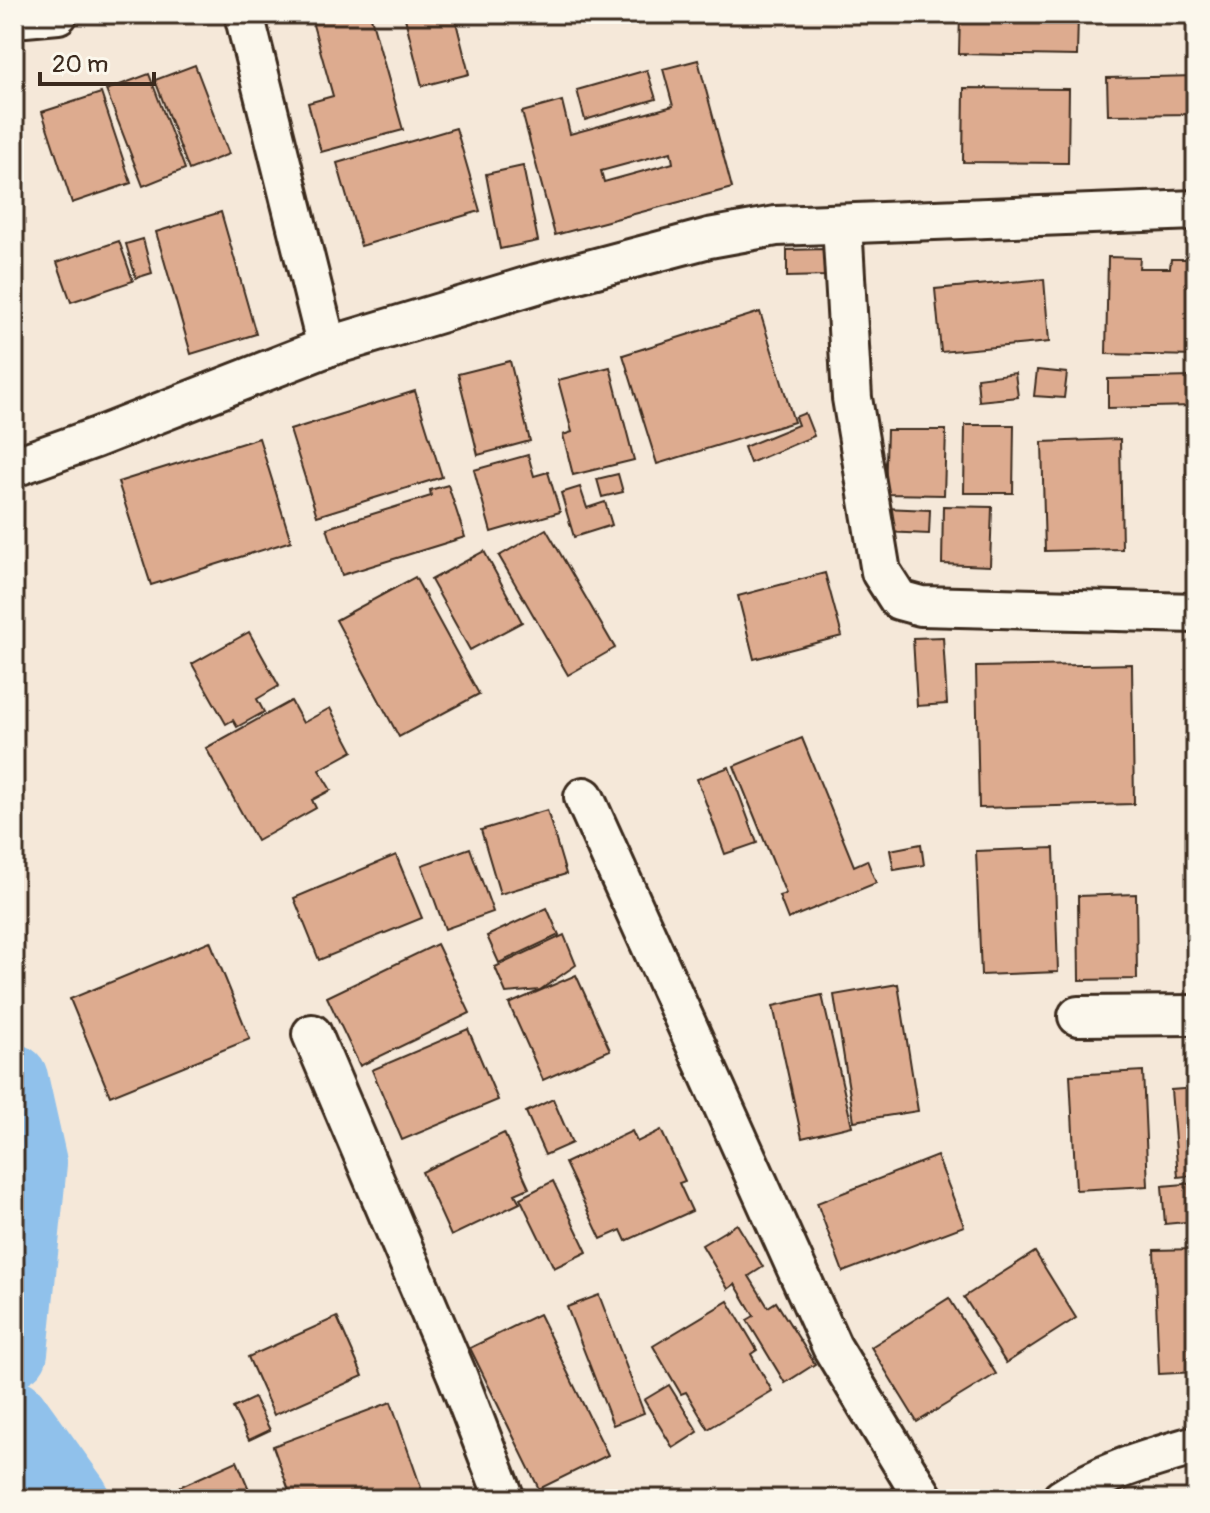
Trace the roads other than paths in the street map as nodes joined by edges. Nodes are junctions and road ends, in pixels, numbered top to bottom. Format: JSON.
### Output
{"nodes":[{"id":1,"x":58,"y":14,"type":"edge"},
{"id":2,"x":244,"y":14,"type":"edge"},
{"id":3,"x":14,"y":18,"type":"edge"},
{"id":4,"x":1196,"y":210,"type":"edge"},
{"id":5,"x":842,"y":224,"type":"junction"},
{"id":6,"x":327,"y":347,"type":"junction"},
{"id":7,"x":14,"y":467,"type":"edge"},
{"id":8,"x":1196,"y":613,"type":"edge"},
{"id":9,"x":584,"y":797,"type":"dead end"},
{"id":10,"x":1196,"y":1015,"type":"edge"},
{"id":11,"x":1078,"y":1016,"type":"dead end"},
{"id":12,"x":312,"y":1034,"type":"dead end"},
{"id":13,"x":1196,"y":1445,"type":"edge"},
{"id":14,"x":505,"y":1499,"type":"edge"},
{"id":15,"x":924,"y":1499,"type":"edge"},
{"id":16,"x":1062,"y":1499,"type":"edge"}],
"edges":[{"from":1,"to":3,"type":"street"},
{"from":2,"to":6,"type":"street"},
{"from":4,"to":5,"type":"street"},
{"from":5,"to":6,"type":"street"},
{"from":5,"to":8,"type":"street"},
{"from":6,"to":7,"type":"street"},
{"from":9,"to":15,"type":"street"},
{"from":10,"to":11,"type":"street"},
{"from":12,"to":14,"type":"street"},
{"from":13,"to":16,"type":"street"}]}
